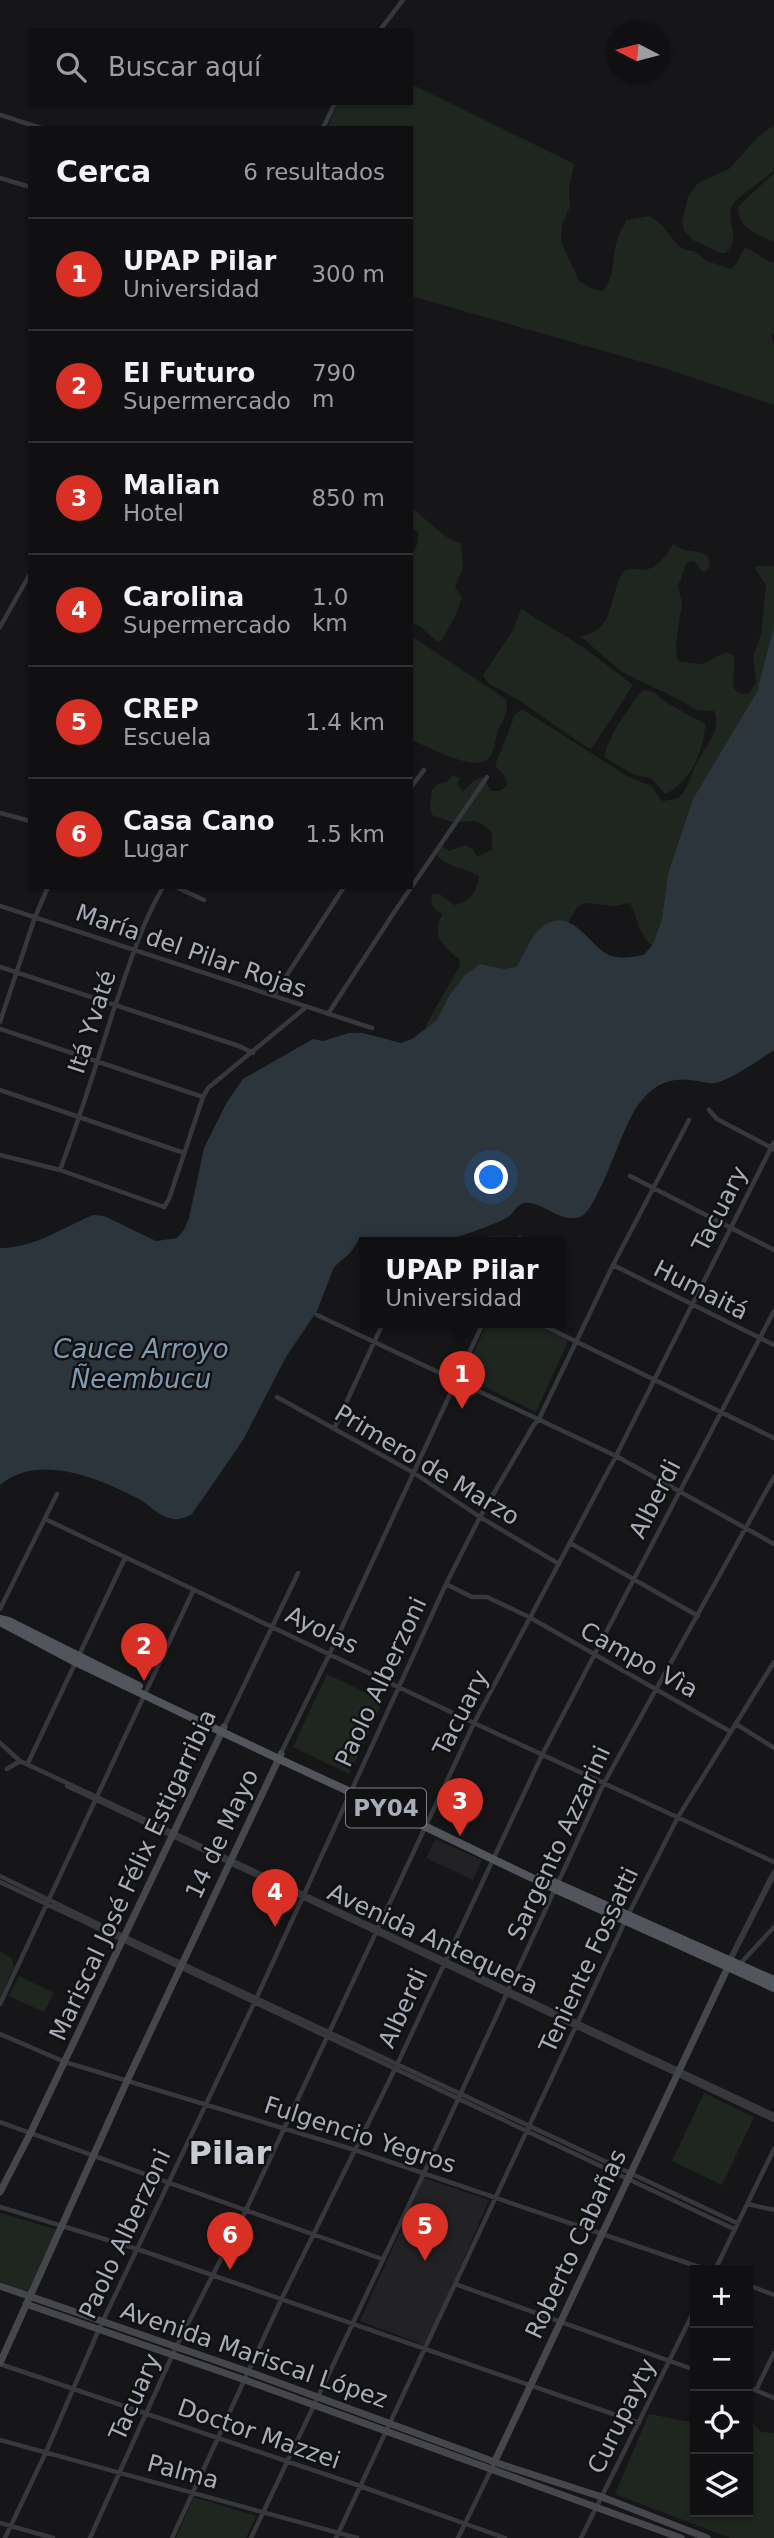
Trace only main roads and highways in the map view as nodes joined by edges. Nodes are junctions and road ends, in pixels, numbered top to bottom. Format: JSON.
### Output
{"nodes":[{"id":1,"x":0,"y":1621,"type":"edge"},
{"id":2,"x":223,"y":1729,"type":"junction"},
{"id":3,"x":280,"y":1757,"type":"junction"},
{"id":4,"x":729,"y":1964,"type":"junction"},
{"id":5,"x":774,"y":1980,"type":"edge"},
{"id":6,"x":774,"y":1988,"type":"edge"},
{"id":7,"x":0,"y":2192,"type":"edge"},
{"id":8,"x":0,"y":2286,"type":"edge"},
{"id":9,"x":28,"y":2300,"type":"junction"},
{"id":10,"x":174,"y":2351,"type":"junction"},
{"id":11,"x":0,"y":2364,"type":"edge"},
{"id":12,"x":495,"y":2462,"type":"junction"},
{"id":13,"x":491,"y":2470,"type":"junction"},
{"id":14,"x":681,"y":2538,"type":"edge"},
{"id":15,"x":706,"y":2538,"type":"edge"}],
"edges":[{"from":1,"to":2,"type":"main road","number":"PY04"},
{"from":2,"to":3,"type":"main road","number":"PY04"},
{"from":2,"to":7,"type":"main road","name":"Mariscal José Félix Estigarribia"},
{"from":3,"to":4,"type":"main road","number":"PY04"},
{"from":3,"to":9,"type":"main road","name":"14 de Mayo"},
{"from":4,"to":5,"type":"main road","number":"PY04"},
{"from":4,"to":6,"type":"main road","number":"PY04"},
{"from":4,"to":12,"type":"main road","name":"Roberto Cabañas"},
{"from":8,"to":9,"type":"main road","name":"Avenida Mariscal López"},
{"from":9,"to":10,"type":"main road","name":"Avenida Mariscal López"},
{"from":9,"to":11,"type":"main road","name":"14 de Mayo"},
{"from":10,"to":12,"type":"main road","name":"Avenida Mariscal López"},
{"from":10,"to":13,"type":"main road","name":"Avenida Mariscal López"},
{"from":12,"to":13,"type":"main road","name":"Roberto Cabañas"},
{"from":12,"to":15,"type":"main road","name":"Avenida Mariscal López"},
{"from":13,"to":14,"type":"main road","name":"Avenida Mariscal López"}]}
